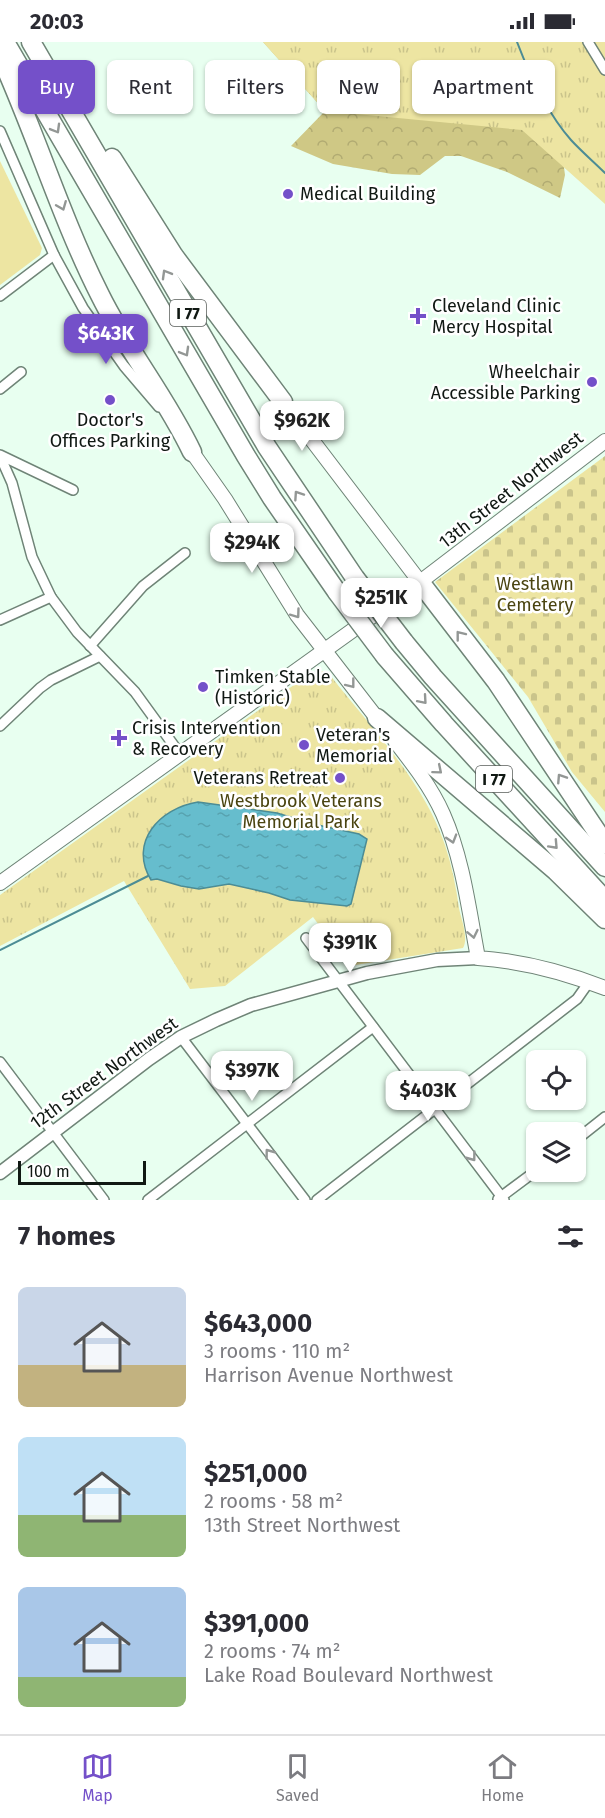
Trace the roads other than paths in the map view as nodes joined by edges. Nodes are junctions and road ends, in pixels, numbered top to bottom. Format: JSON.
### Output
{"nodes":[{"id":1,"x":5,"y":42,"type":"edge"},
{"id":2,"x":33,"y":42,"type":"edge"},
{"id":3,"x":588,"y":42,"type":"edge"},
{"id":4,"x":0,"y":55,"type":"edge"},
{"id":5,"x":605,"y":70,"type":"edge"},
{"id":6,"x":0,"y":131,"type":"edge"},
{"id":7,"x":54,"y":255,"type":"junction"},
{"id":8,"x":0,"y":296,"type":"edge"},
{"id":9,"x":21,"y":372,"type":"dead end"},
{"id":10,"x":0,"y":389,"type":"edge"},
{"id":11,"x":283,"y":402,"type":"joint"},
{"id":12,"x":605,"y":441,"type":"edge"},
{"id":13,"x":192,"y":452,"type":"junction"},
{"id":14,"x":0,"y":456,"type":"edge"},
{"id":15,"x":73,"y":490,"type":"dead end"},
{"id":16,"x":185,"y":553,"type":"dead end"},
{"id":17,"x":420,"y":582,"type":"junction"},
{"id":18,"x":51,"y":597,"type":"junction"},
{"id":19,"x":0,"y":620,"type":"edge"},
{"id":20,"x":90,"y":646,"type":"junction"},
{"id":21,"x":324,"y":650,"type":"junction"},
{"id":22,"x":100,"y":656,"type":"junction"},
{"id":23,"x":377,"y":718,"type":"junction"},
{"id":24,"x":0,"y":726,"type":"edge"},
{"id":25,"x":180,"y":754,"type":"junction"},
{"id":26,"x":605,"y":844,"type":"edge"},
{"id":27,"x":605,"y":867,"type":"edge"},
{"id":28,"x":0,"y":883,"type":"edge"},
{"id":29,"x":605,"y":900,"type":"edge"},
{"id":30,"x":605,"y":919,"type":"edge"},
{"id":31,"x":306,"y":938,"type":"dead end"},
{"id":32,"x":478,"y":958,"type":"junction"},
{"id":33,"x":339,"y":981,"type":"junction"},
{"id":34,"x":589,"y":982,"type":"junction"},
{"id":35,"x":605,"y":988,"type":"edge"},
{"id":36,"x":373,"y":1027,"type":"junction"},
{"id":37,"x":181,"y":1038,"type":"junction"},
{"id":38,"x":0,"y":1062,"type":"edge"},
{"id":39,"x":435,"y":1109,"type":"junction"},
{"id":40,"x":605,"y":1117,"type":"edge"},
{"id":41,"x":246,"y":1123,"type":"junction"},
{"id":42,"x":53,"y":1132,"type":"junction"},
{"id":43,"x":586,"y":1132,"type":"edge"},
{"id":44,"x":0,"y":1173,"type":"edge"},
{"id":45,"x":526,"y":1179,"type":"edge"},
{"id":46,"x":501,"y":1199,"type":"edge"},
{"id":47,"x":104,"y":1200,"type":"edge"},
{"id":48,"x":148,"y":1200,"type":"edge"},
{"id":49,"x":305,"y":1200,"type":"edge"},
{"id":50,"x":317,"y":1200,"type":"edge"}],
"edges":[{"from":1,"to":29,"type":"highway","number":"I 77","one_way":true,"bridge":true},
{"from":2,"to":11,"type":"highway"},
{"from":27,"to":2,"type":"highway","number":"I 77","one_way":true,"bridge":true},
{"from":3,"to":5,"type":"street"},
{"from":4,"to":13,"type":"highway","one_way":true},
{"from":6,"to":7,"type":"street"},
{"from":7,"to":8,"type":"street"},
{"from":7,"to":13,"type":"street"},
{"from":9,"to":10,"type":"street"},
{"from":11,"to":17,"type":"main road"},
{"from":12,"to":17,"type":"main road","name":"13th Street Northwest"},
{"from":13,"to":21,"type":"main road","one_way":true},
{"from":14,"to":15,"type":"street"},
{"from":14,"to":18,"type":"street"},
{"from":16,"to":20,"type":"street"},
{"from":17,"to":21,"type":"main road","name":"13th Street Northwest"},
{"from":26,"to":17,"type":"highway","one_way":true},
{"from":18,"to":19,"type":"street"},
{"from":18,"to":20,"type":"street"},
{"from":20,"to":22,"type":"street"},
{"from":21,"to":23,"type":"main road","one_way":true},
{"from":21,"to":25,"type":"main road","name":"13th Street Northwest"},
{"from":22,"to":24,"type":"street"},
{"from":22,"to":25,"type":"street"},
{"from":23,"to":30,"type":"highway","one_way":true},
{"from":23,"to":32,"type":"main road","one_way":true},
{"from":25,"to":28,"type":"main road","name":"13th Street Northwest"},
{"from":31,"to":33,"type":"street"},
{"from":32,"to":33,"type":"street","name":"12th Street Northwest"},
{"from":32,"to":34,"type":"main road"},
{"from":33,"to":36,"type":"street"},
{"from":33,"to":37,"type":"street","name":"12th Street Northwest"},
{"from":34,"to":35,"type":"main road"},
{"from":34,"to":39,"type":"street"},
{"from":36,"to":39,"type":"street"},
{"from":36,"to":41,"type":"street"},
{"from":37,"to":41,"type":"street"},
{"from":37,"to":42,"type":"street","name":"12th Street Northwest"},
{"from":38,"to":42,"type":"street"},
{"from":39,"to":46,"type":"street","one_way":true},
{"from":39,"to":50,"type":"street"},
{"from":40,"to":43,"type":"street"},
{"from":41,"to":48,"type":"street"},
{"from":49,"to":41,"type":"street","one_way":true},
{"from":42,"to":44,"type":"street","name":"12th Street Northwest"},
{"from":42,"to":47,"type":"street"},
{"from":45,"to":46,"type":"street"}]}
